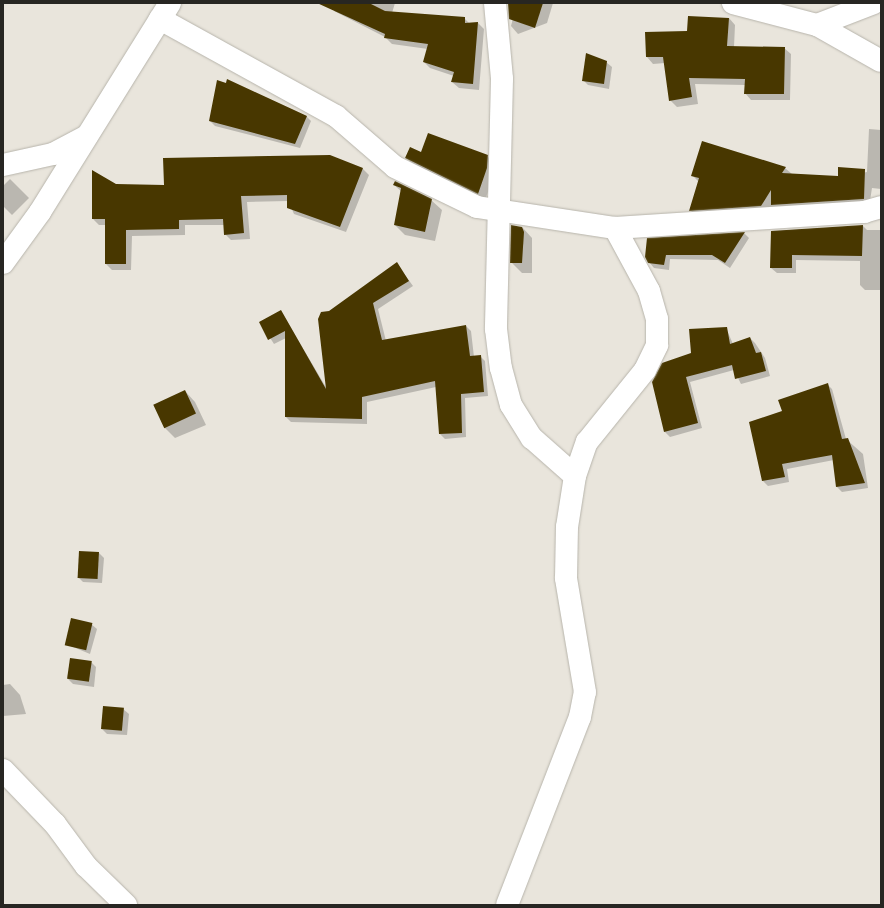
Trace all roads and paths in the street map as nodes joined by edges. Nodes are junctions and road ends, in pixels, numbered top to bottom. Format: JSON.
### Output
{"nodes":[{"id":1,"x":495,"y":3,"type":"edge"},
{"id":2,"x":734,"y":3,"type":"edge"},
{"id":3,"x":874,"y":3,"type":"edge"},
{"id":4,"x":165,"y":11,"type":"edge"},
{"id":5,"x":817,"y":25,"type":"junction"},
{"id":6,"x":881,"y":61,"type":"edge"},
{"id":7,"x":87,"y":136,"type":"junction"},
{"id":8,"x":3,"y":164,"type":"edge"},
{"id":9,"x":881,"y":207,"type":"edge"},
{"id":10,"x":498,"y":212,"type":"junction"},
{"id":11,"x":615,"y":228,"type":"junction"},
{"id":12,"x":3,"y":263,"type":"edge"},
{"id":13,"x":575,"y":476,"type":"junction"},
{"id":14,"x":3,"y":770,"type":"edge"},
{"id":15,"x":126,"y":905,"type":"edge"},
{"id":16,"x":507,"y":905,"type":"edge"}],
"edges":[{"from":1,"to":10,"type":"street"},
{"from":2,"to":5,"type":"street"},
{"from":3,"to":5,"type":"street"},
{"from":4,"to":7,"type":"street"},
{"from":4,"to":10,"type":"street"},
{"from":5,"to":6,"type":"street"},
{"from":7,"to":8,"type":"street"},
{"from":7,"to":12,"type":"street"},
{"from":9,"to":11,"type":"street"},
{"from":10,"to":11,"type":"street"},
{"from":10,"to":13,"type":"street"},
{"from":11,"to":13,"type":"street"},
{"from":13,"to":16,"type":"street"},
{"from":14,"to":15,"type":"street"}]}
